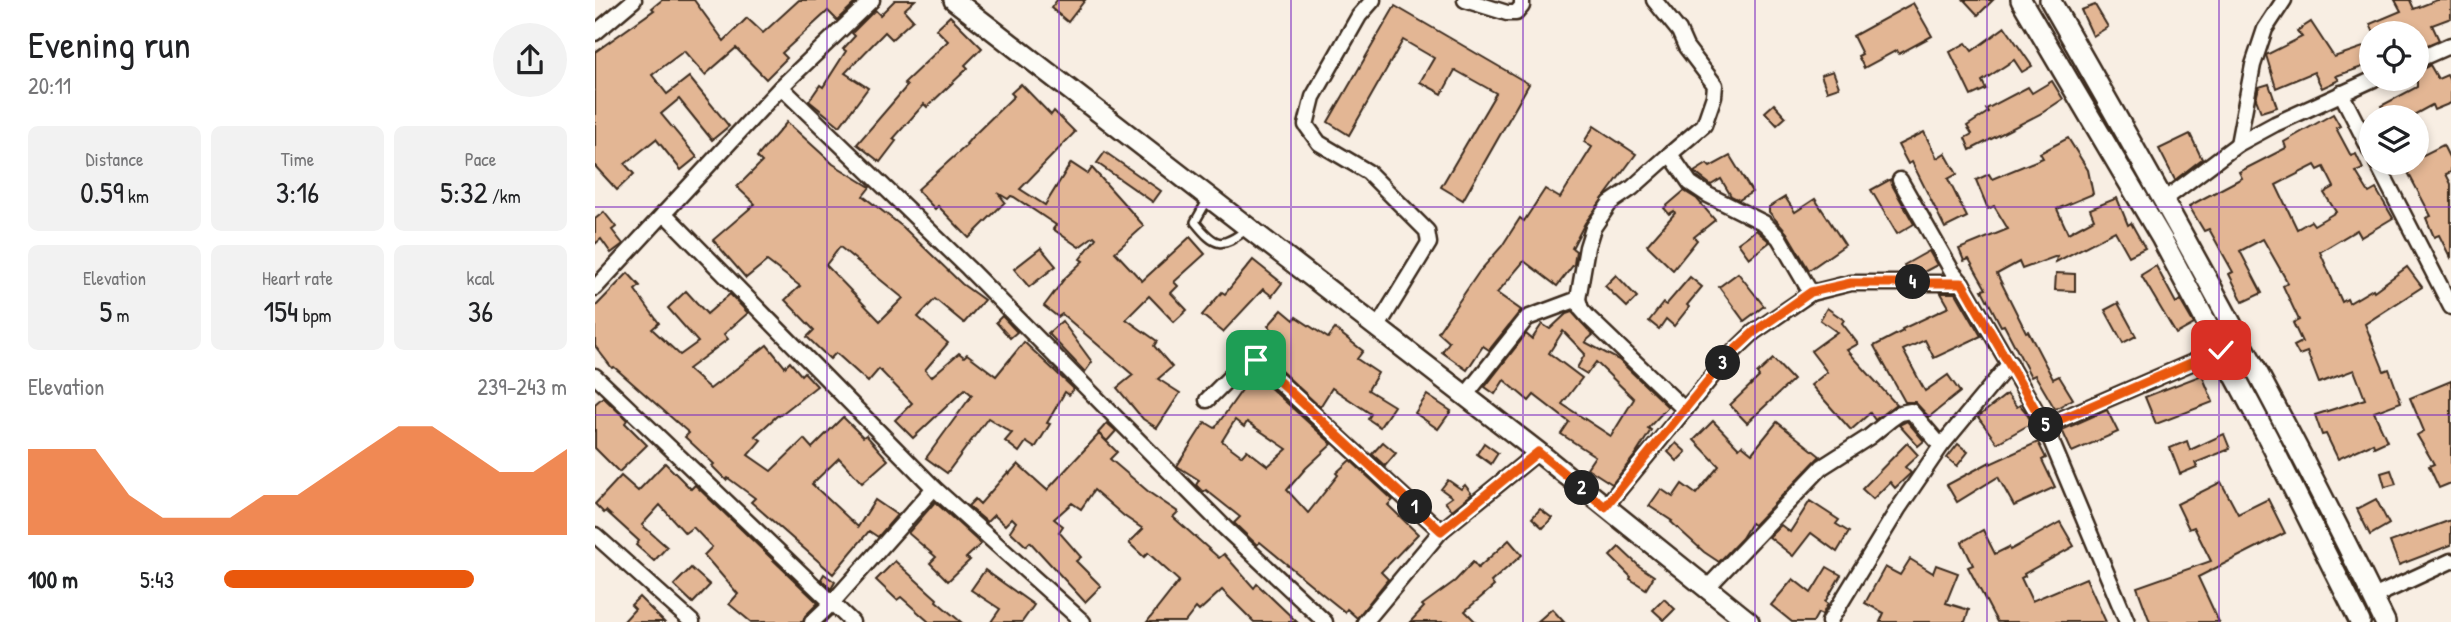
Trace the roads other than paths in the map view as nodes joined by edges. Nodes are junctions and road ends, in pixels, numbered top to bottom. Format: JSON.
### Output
{"nodes":[{"id":1,"x":634,"y":0,"type":"edge"},
{"id":2,"x":872,"y":0,"type":"edge"},
{"id":3,"x":954,"y":0,"type":"edge"},
{"id":4,"x":1373,"y":0,"type":"edge"},
{"id":5,"x":1465,"y":0,"type":"edge"},
{"id":6,"x":1522,"y":0,"type":"edge"},
{"id":7,"x":1654,"y":0,"type":"edge"},
{"id":8,"x":2021,"y":0,"type":"edge"},
{"id":9,"x":2050,"y":0,"type":"edge"},
{"id":10,"x":2284,"y":0,"type":"edge"},
{"id":11,"x":595,"y":33,"type":"edge"},
{"id":12,"x":2451,"y":45,"type":"edge"},
{"id":13,"x":2429,"y":55,"type":"edge"},
{"id":14,"x":2359,"y":85,"type":"edge"},
{"id":15,"x":781,"y":87,"type":"junction"},
{"id":16,"x":2341,"y":93,"type":"junction"},
{"id":17,"x":2359,"y":128,"type":"edge"},
{"id":18,"x":2238,"y":144,"type":"junction"},
{"id":19,"x":1670,"y":154,"type":"junction"},
{"id":20,"x":2383,"y":175,"type":"edge"},
{"id":21,"x":1900,"y":180,"type":"dead end"},
{"id":22,"x":1208,"y":199,"type":"junction"},
{"id":23,"x":2164,"y":200,"type":"junction"},
{"id":24,"x":664,"y":213,"type":"junction"},
{"id":25,"x":2177,"y":224,"type":"junction"},
{"id":26,"x":1247,"y":229,"type":"junction"},
{"id":27,"x":2161,"y":239,"type":"junction"},
{"id":28,"x":1952,"y":271,"type":"junction"},
{"id":29,"x":1937,"y":282,"type":"junction"},
{"id":30,"x":1962,"y":283,"type":"junction"},
{"id":31,"x":595,"y":288,"type":"edge"},
{"id":32,"x":1811,"y":292,"type":"junction"},
{"id":33,"x":1578,"y":299,"type":"junction"},
{"id":34,"x":2451,"y":307,"type":"edge"},
{"id":35,"x":1377,"y":328,"type":"junction"},
{"id":36,"x":2221,"y":350,"type":"junction"},
{"id":37,"x":2010,"y":363,"type":"junction"},
{"id":38,"x":595,"y":376,"type":"edge"},
{"id":39,"x":1465,"y":396,"type":"junction"},
{"id":40,"x":1207,"y":400,"type":"dead end"},
{"id":41,"x":1685,"y":410,"type":"junction"},
{"id":42,"x":2045,"y":426,"type":"junction"},
{"id":43,"x":1941,"y":446,"type":"junction"},
{"id":44,"x":1538,"y":452,"type":"junction"},
{"id":45,"x":934,"y":488,"type":"junction"},
{"id":46,"x":1605,"y":507,"type":"junction"},
{"id":47,"x":1441,"y":531,"type":"junction"},
{"id":48,"x":595,"y":535,"type":"edge"},
{"id":49,"x":2451,"y":561,"type":"edge"},
{"id":50,"x":1707,"y":588,"type":"junction"},
{"id":51,"x":2373,"y":597,"type":"junction"},
{"id":52,"x":831,"y":604,"type":"junction"},
{"id":53,"x":1744,"y":620,"type":"edge"},
{"id":54,"x":692,"y":622,"type":"edge"},
{"id":55,"x":812,"y":622,"type":"edge"},
{"id":56,"x":852,"y":622,"type":"edge"},
{"id":57,"x":1083,"y":622,"type":"edge"},
{"id":58,"x":1325,"y":622,"type":"edge"},
{"id":59,"x":1365,"y":622,"type":"edge"},
{"id":60,"x":1829,"y":622,"type":"edge"},
{"id":61,"x":2127,"y":622,"type":"edge"},
{"id":62,"x":2360,"y":622,"type":"edge"},
{"id":63,"x":2385,"y":622,"type":"edge"}],
"edges":[{"from":1,"to":11,"type":"street"},
{"from":2,"to":15,"type":"street"},
{"from":3,"to":22,"type":"main road"},
{"from":4,"to":35,"type":"street"},
{"from":5,"to":6,"type":"street"},
{"from":7,"to":19,"type":"street"},
{"from":8,"to":27,"type":"main road"},
{"from":9,"to":23,"type":"main road"},
{"from":10,"to":18,"type":"street"},
{"from":12,"to":13,"type":"street"},
{"from":14,"to":16,"type":"street"},
{"from":15,"to":24,"type":"street"},
{"from":15,"to":58,"type":"street"},
{"from":16,"to":17,"type":"street"},
{"from":16,"to":18,"type":"street"},
{"from":18,"to":23,"type":"street"},
{"from":19,"to":32,"type":"street"},
{"from":19,"to":33,"type":"street"},
{"from":20,"to":34,"type":"street"},
{"from":21,"to":28,"type":"street"},
{"from":22,"to":26,"type":"main road"},
{"from":22,"to":26,"type":"lane"},
{"from":23,"to":25,"type":"main road"},
{"from":24,"to":31,"type":"street"},
{"from":24,"to":45,"type":"street"},
{"from":25,"to":27,"type":"main road"},
{"from":25,"to":51,"type":"main road"},
{"from":26,"to":35,"type":"main road"},
{"from":27,"to":36,"type":"main road"},
{"from":28,"to":29,"type":"street"},
{"from":28,"to":30,"type":"street"},
{"from":29,"to":30,"type":"street"},
{"from":29,"to":32,"type":"street"},
{"from":30,"to":37,"type":"street"},
{"from":32,"to":41,"type":"street"},
{"from":33,"to":39,"type":"street"},
{"from":33,"to":41,"type":"street"},
{"from":35,"to":39,"type":"main road"},
{"from":36,"to":42,"type":"street"},
{"from":36,"to":62,"type":"main road"},
{"from":37,"to":42,"type":"street"},
{"from":37,"to":43,"type":"street"},
{"from":38,"to":52,"type":"street"},
{"from":39,"to":44,"type":"main road"},
{"from":40,"to":47,"type":"street"},
{"from":41,"to":46,"type":"street"},
{"from":42,"to":61,"type":"street"},
{"from":43,"to":50,"type":"street"},
{"from":43,"to":60,"type":"street"},
{"from":44,"to":46,"type":"main road"},
{"from":44,"to":47,"type":"street"},
{"from":45,"to":52,"type":"street"},
{"from":45,"to":57,"type":"street"},
{"from":46,"to":50,"type":"main road"},
{"from":47,"to":59,"type":"street"},
{"from":48,"to":54,"type":"street"},
{"from":49,"to":51,"type":"street"},
{"from":50,"to":53,"type":"main road"},
{"from":51,"to":63,"type":"main road"},
{"from":52,"to":55,"type":"street"},
{"from":52,"to":56,"type":"street"}]}
